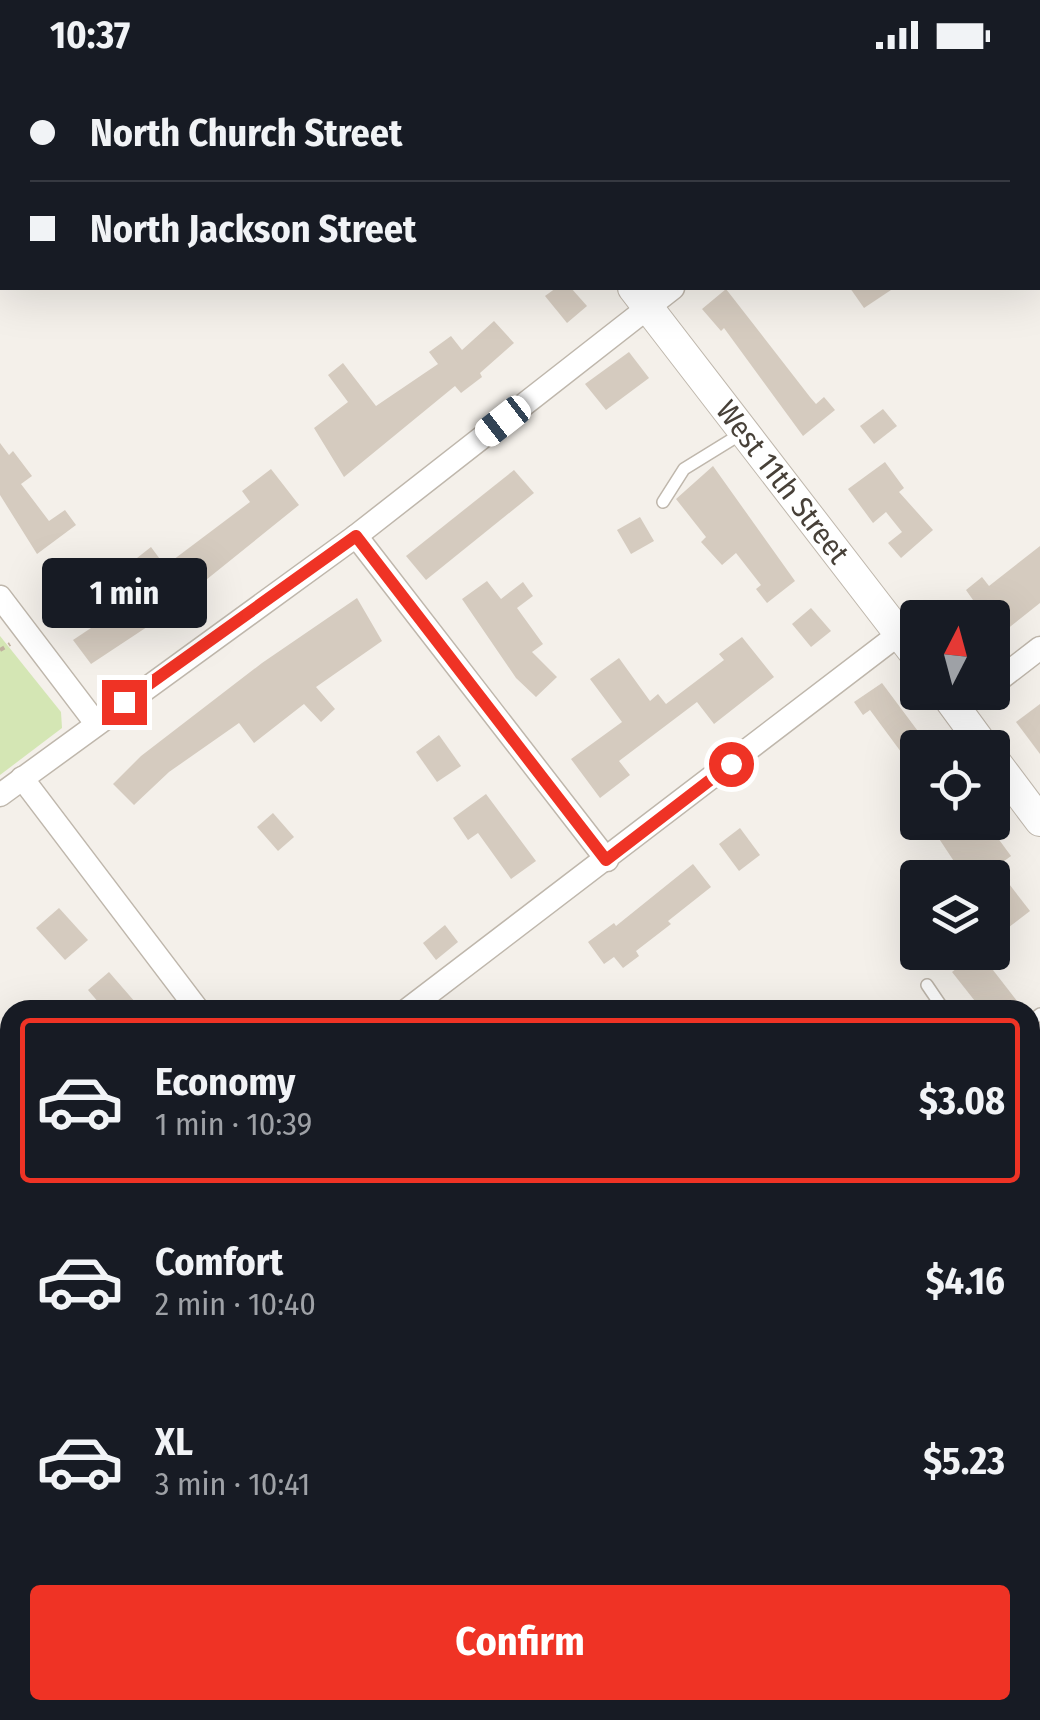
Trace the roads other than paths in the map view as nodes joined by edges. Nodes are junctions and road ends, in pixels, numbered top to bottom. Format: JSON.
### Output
{"nodes":[{"id":1,"x":652,"y":294,"type":"edge"},
{"id":2,"x":744,"y":432,"type":"junction"},
{"id":3,"x":663,"y":502,"type":"dead end"},
{"id":4,"x":356,"y":536,"type":"junction"},
{"id":5,"x":0,"y":597,"type":"edge"},
{"id":6,"x":899,"y":634,"type":"joint"},
{"id":7,"x":1040,"y":648,"type":"edge"},
{"id":8,"x":1010,"y":670,"type":"edge"},
{"id":9,"x":95,"y":722,"type":"junction"},
{"id":10,"x":22,"y":778,"type":"junction"},
{"id":11,"x":1010,"y":782,"type":"edge"},
{"id":12,"x":0,"y":795,"type":"edge"},
{"id":13,"x":1040,"y":821,"type":"edge"},
{"id":14,"x":606,"y":860,"type":"junction"},
{"id":15,"x":926,"y":985,"type":"dead end"},
{"id":16,"x":190,"y":1000,"type":"edge"},
{"id":17,"x":419,"y":1000,"type":"edge"},
{"id":18,"x":937,"y":1000,"type":"edge"}],
"edges":[{"from":1,"to":2,"type":"street","name":"West 11th Street"},
{"from":1,"to":4,"type":"street"},
{"from":2,"to":3,"type":"lane"},
{"from":2,"to":6,"type":"street","name":"West 11th Street"},
{"from":4,"to":9,"type":"street"},
{"from":4,"to":14,"type":"street"},
{"from":5,"to":9,"type":"street"},
{"from":6,"to":14,"type":"street"},
{"from":7,"to":8,"type":"street"},
{"from":9,"to":10,"type":"street"},
{"from":10,"to":12,"type":"street"},
{"from":10,"to":16,"type":"street"},
{"from":11,"to":13,"type":"street"},
{"from":14,"to":17,"type":"street"},
{"from":15,"to":18,"type":"lane"}]}
